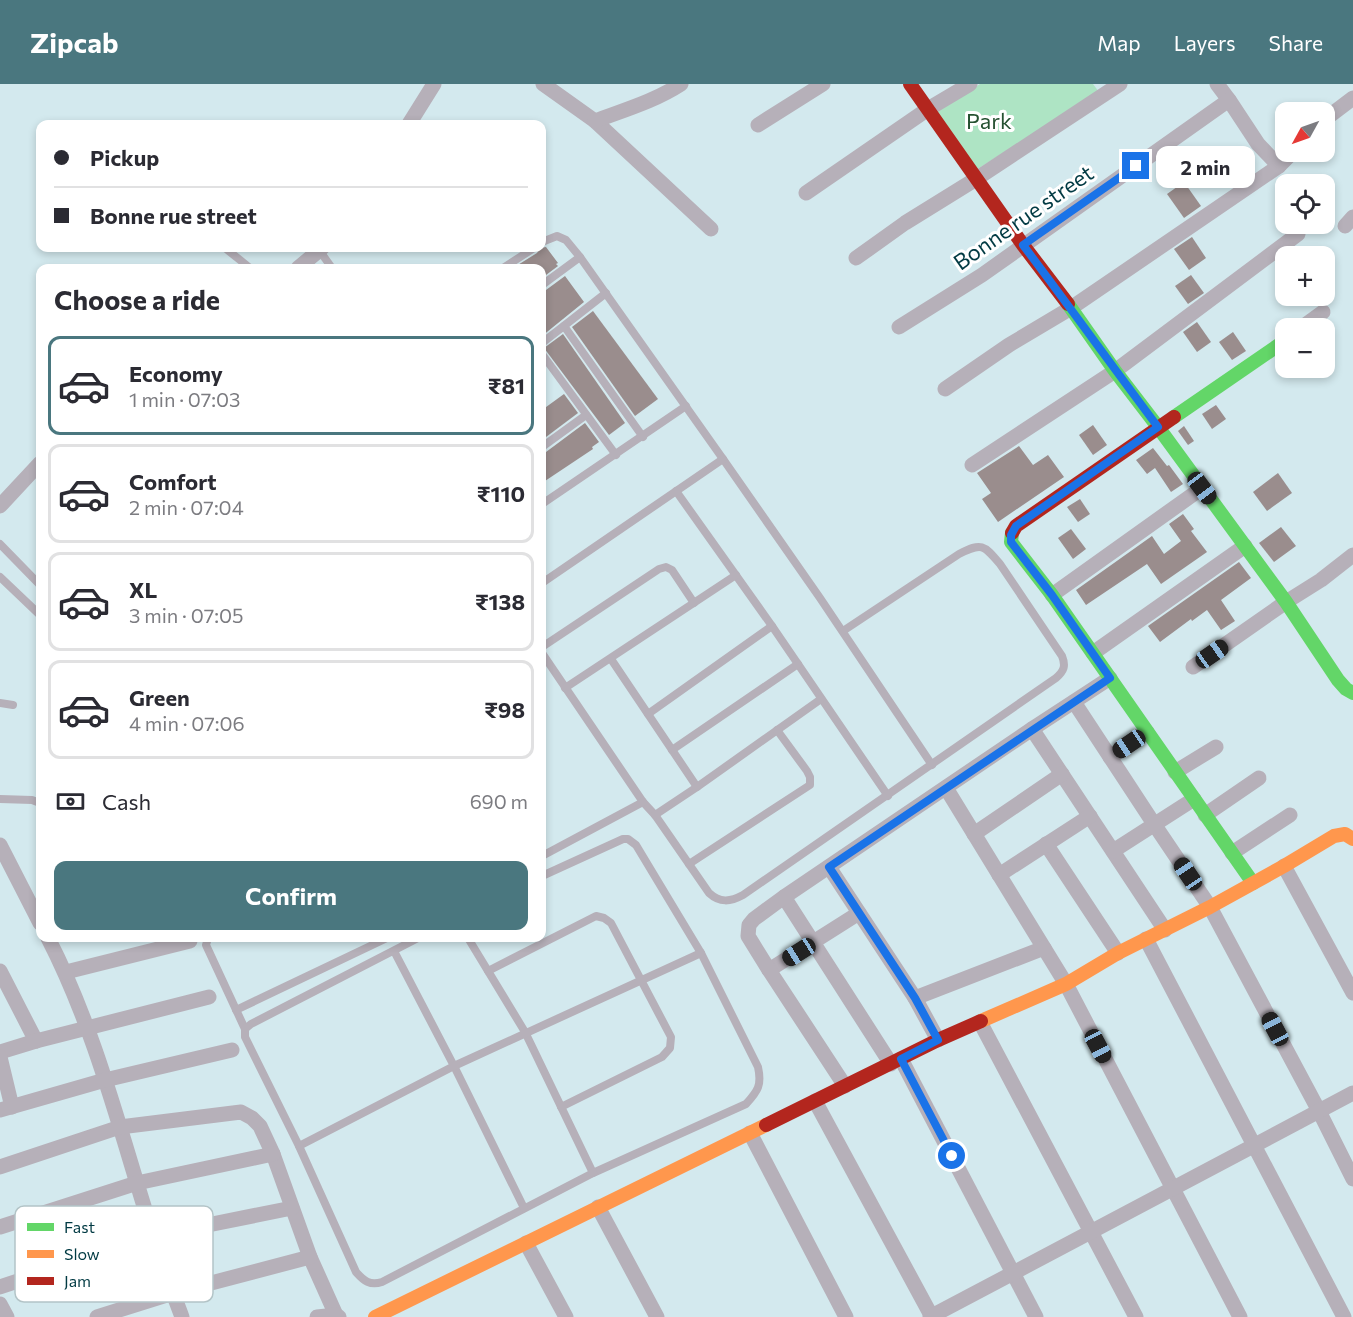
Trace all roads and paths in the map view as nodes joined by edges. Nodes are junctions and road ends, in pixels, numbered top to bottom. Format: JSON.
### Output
{"nodes":[{"id":1,"x":434,"y":84,"type":"edge"},
{"id":2,"x":543,"y":84,"type":"edge"},
{"id":3,"x":681,"y":84,"type":"edge"},
{"id":4,"x":823,"y":84,"type":"edge"},
{"id":5,"x":910,"y":84,"type":"edge"},
{"id":6,"x":970,"y":84,"type":"edge"},
{"id":7,"x":1120,"y":84,"type":"edge"},
{"id":8,"x":1217,"y":84,"type":"edge"},
{"id":9,"x":1353,"y":98,"type":"edge"},
{"id":10,"x":1229,"y":100,"type":"junction"},
{"id":11,"x":928,"y":109,"type":"junction"},
{"id":12,"x":1335,"y":112,"type":"edge"},
{"id":13,"x":412,"y":120,"type":"edge"},
{"id":14,"x":595,"y":121,"type":"junction"},
{"id":15,"x":758,"y":125,"type":"dead end"},
{"id":16,"x":1283,"y":162,"type":"edge"},
{"id":17,"x":1279,"y":166,"type":"junction"},
{"id":18,"x":976,"y":179,"type":"junction"},
{"id":19,"x":806,"y":193,"type":"dead end"},
{"id":20,"x":711,"y":229,"type":"dead end"},
{"id":21,"x":1298,"y":234,"type":"dead end"},
{"id":22,"x":546,"y":240,"type":"edge"},
{"id":23,"x":1023,"y":245,"type":"junction"},
{"id":24,"x":230,"y":252,"type":"edge"},
{"id":25,"x":318,"y":252,"type":"edge"},
{"id":26,"x":528,"y":252,"type":"edge"},
{"id":27,"x":580,"y":258,"type":"junction"},
{"id":28,"x":856,"y":258,"type":"dead end"},
{"id":29,"x":245,"y":264,"type":"edge"},
{"id":30,"x":307,"y":264,"type":"edge"},
{"id":31,"x":509,"y":264,"type":"edge"},
{"id":32,"x":546,"y":282,"type":"edge"},
{"id":33,"x":606,"y":293,"type":"junction"},
{"id":34,"x":1071,"y":308,"type":"junction"},
{"id":35,"x":1323,"y":312,"type":"dead end"},
{"id":36,"x":1315,"y":318,"type":"edge"},
{"id":37,"x":564,"y":326,"type":"junction"},
{"id":38,"x":899,"y":327,"type":"dead end"},
{"id":39,"x":546,"y":340,"type":"edge"},
{"id":40,"x":1275,"y":347,"type":"edge"},
{"id":41,"x":546,"y":360,"type":"edge"},
{"id":42,"x":1115,"y":371,"type":"junction"},
{"id":43,"x":945,"y":389,"type":"dead end"},
{"id":44,"x":686,"y":406,"type":"junction"},
{"id":45,"x":586,"y":415,"type":"junction"},
{"id":46,"x":1158,"y":427,"type":"junction"},
{"id":47,"x":643,"y":437,"type":"junction"},
{"id":48,"x":546,"y":444,"type":"edge"},
{"id":49,"x":616,"y":455,"type":"junction"},
{"id":50,"x":723,"y":459,"type":"junction"},
{"id":51,"x":972,"y":465,"type":"dead end"},
{"id":52,"x":36,"y":467,"type":"edge"},
{"id":53,"x":1202,"y":488,"type":"junction"},
{"id":54,"x":676,"y":491,"type":"junction"},
{"id":55,"x":546,"y":501,"type":"edge"},
{"id":56,"x":0,"y":506,"type":"edge"},
{"id":57,"x":0,"y":544,"type":"edge"},
{"id":58,"x":1245,"y":546,"type":"junction"},
{"id":59,"x":1353,"y":555,"type":"edge"},
{"id":60,"x":736,"y":575,"type":"junction"},
{"id":61,"x":0,"y":577,"type":"edge"},
{"id":62,"x":546,"y":580,"type":"edge"},
{"id":63,"x":36,"y":581,"type":"edge"},
{"id":64,"x":1052,"y":595,"type":"junction"},
{"id":65,"x":1286,"y":602,"type":"junction"},
{"id":66,"x":694,"y":603,"type":"junction"},
{"id":67,"x":36,"y":611,"type":"edge"},
{"id":68,"x":772,"y":626,"type":"junction"},
{"id":69,"x":843,"y":631,"type":"junction"},
{"id":70,"x":546,"y":643,"type":"edge"},
{"id":71,"x":1093,"y":653,"type":"junction"},
{"id":72,"x":610,"y":658,"type":"junction"},
{"id":73,"x":546,"y":659,"type":"edge"},
{"id":74,"x":798,"y":664,"type":"junction"},
{"id":75,"x":1193,"y":667,"type":"dead end"},
{"id":76,"x":1110,"y":678,"type":"junction"},
{"id":77,"x":565,"y":688,"type":"junction"},
{"id":78,"x":1351,"y":693,"type":"edge"},
{"id":79,"x":820,"y":699,"type":"junction"},
{"id":80,"x":1074,"y":702,"type":"junction"},
{"id":81,"x":0,"y":703,"type":"edge"},
{"id":82,"x":13,"y":705,"type":"dead end"},
{"id":83,"x":648,"y":714,"type":"junction"},
{"id":84,"x":1032,"y":729,"type":"junction"},
{"id":85,"x":777,"y":730,"type":"junction"},
{"id":86,"x":1148,"y":732,"type":"junction"},
{"id":87,"x":1216,"y":747,"type":"dead end"},
{"id":88,"x":672,"y":750,"type":"junction"},
{"id":89,"x":1110,"y":757,"type":"junction"},
{"id":90,"x":932,"y":765,"type":"junction"},
{"id":91,"x":1175,"y":772,"type":"junction"},
{"id":92,"x":1062,"y":774,"type":"junction"},
{"id":93,"x":1259,"y":778,"type":"dead end"},
{"id":94,"x":697,"y":787,"type":"junction"},
{"id":95,"x":946,"y":788,"type":"junction"},
{"id":96,"x":888,"y":796,"type":"junction"},
{"id":97,"x":0,"y":799,"type":"edge"},
{"id":98,"x":1194,"y":799,"type":"junction"},
{"id":99,"x":36,"y":802,"type":"edge"},
{"id":100,"x":644,"y":802,"type":"junction"},
{"id":101,"x":655,"y":815,"type":"junction"},
{"id":102,"x":1205,"y":815,"type":"junction"},
{"id":103,"x":1290,"y":815,"type":"dead end"},
{"id":104,"x":1090,"y":816,"type":"junction"},
{"id":105,"x":1154,"y":824,"type":"junction"},
{"id":106,"x":974,"y":834,"type":"junction"},
{"id":107,"x":1353,"y":839,"type":"edge"},
{"id":108,"x":1046,"y":844,"type":"junction"},
{"id":109,"x":0,"y":845,"type":"edge"},
{"id":110,"x":1113,"y":851,"type":"junction"},
{"id":111,"x":1232,"y":853,"type":"junction"},
{"id":112,"x":546,"y":854,"type":"edge"},
{"id":113,"x":689,"y":864,"type":"junction"},
{"id":114,"x":1284,"y":866,"type":"junction"},
{"id":115,"x":829,"y":867,"type":"junction"},
{"id":116,"x":546,"y":874,"type":"edge"},
{"id":117,"x":999,"y":875,"type":"junction"},
{"id":118,"x":1253,"y":883,"type":"junction"},
{"id":119,"x":784,"y":897,"type":"junction"},
{"id":120,"x":1210,"y":907,"type":"junction"},
{"id":121,"x":859,"y":913,"type":"junction"},
{"id":122,"x":36,"y":915,"type":"edge"},
{"id":123,"x":1165,"y":930,"type":"junction"},
{"id":124,"x":1146,"y":939,"type":"junction"},
{"id":125,"x":546,"y":941,"type":"edge"},
{"id":126,"x":50,"y":942,"type":"edge"},
{"id":127,"x":186,"y":942,"type":"edge"},
{"id":128,"x":207,"y":942,"type":"edge"},
{"id":129,"x":379,"y":942,"type":"edge"},
{"id":130,"x":411,"y":942,"type":"edge"},
{"id":131,"x":470,"y":942,"type":"edge"},
{"id":132,"x":545,"y":942,"type":"edge"},
{"id":133,"x":814,"y":942,"type":"junction"},
{"id":134,"x":1044,"y":948,"type":"junction"},
{"id":135,"x":394,"y":951,"type":"junction"},
{"id":136,"x":700,"y":953,"type":"junction"},
{"id":137,"x":1118,"y":953,"type":"junction"},
{"id":138,"x":769,"y":970,"type":"junction"},
{"id":139,"x":0,"y":971,"type":"edge"},
{"id":140,"x":488,"y":971,"type":"junction"},
{"id":141,"x":66,"y":972,"type":"junction"},
{"id":142,"x":641,"y":980,"type":"junction"},
{"id":143,"x":1066,"y":984,"type":"junction"},
{"id":144,"x":1353,"y":993,"type":"edge"},
{"id":145,"x":209,"y":997,"type":"dead end"},
{"id":146,"x":915,"y":998,"type":"junction"},
{"id":147,"x":236,"y":1010,"type":"junction"},
{"id":148,"x":980,"y":1022,"type":"junction"},
{"id":149,"x":88,"y":1029,"type":"junction"},
{"id":150,"x":245,"y":1029,"type":"junction"},
{"id":151,"x":525,"y":1032,"type":"junction"},
{"id":152,"x":938,"y":1040,"type":"junction"},
{"id":153,"x":36,"y":1041,"type":"junction"},
{"id":154,"x":232,"y":1050,"type":"dead end"},
{"id":155,"x":0,"y":1052,"type":"edge"},
{"id":156,"x":0,"y":1057,"type":"edge"},
{"id":157,"x":896,"y":1062,"type":"junction"},
{"id":158,"x":454,"y":1066,"type":"junction"},
{"id":159,"x":105,"y":1080,"type":"junction"},
{"id":160,"x":845,"y":1086,"type":"junction"},
{"id":161,"x":1353,"y":1094,"type":"edge"},
{"id":162,"x":815,"y":1101,"type":"junction"},
{"id":163,"x":561,"y":1107,"type":"junction"},
{"id":164,"x":6,"y":1108,"type":"edge"},
{"id":165,"x":1319,"y":1112,"type":"junction"},
{"id":166,"x":120,"y":1127,"type":"junction"},
{"id":167,"x":750,"y":1133,"type":"junction"},
{"id":168,"x":299,"y":1146,"type":"junction"},
{"id":169,"x":1254,"y":1146,"type":"junction"},
{"id":170,"x":273,"y":1154,"type":"junction"},
{"id":171,"x":0,"y":1167,"type":"edge"},
{"id":172,"x":593,"y":1173,"type":"junction"},
{"id":173,"x":1353,"y":1179,"type":"edge"},
{"id":174,"x":137,"y":1183,"type":"junction"},
{"id":175,"x":1173,"y":1189,"type":"junction"},
{"id":176,"x":65,"y":1206,"type":"edge"},
{"id":177,"x":144,"y":1206,"type":"edge"},
{"id":178,"x":598,"y":1207,"type":"junction"},
{"id":179,"x":292,"y":1208,"type":"junction"},
{"id":180,"x":524,"y":1208,"type":"junction"},
{"id":181,"x":15,"y":1222,"type":"edge"},
{"id":182,"x":213,"y":1224,"type":"edge"},
{"id":183,"x":0,"y":1227,"type":"edge"},
{"id":184,"x":1091,"y":1232,"type":"junction"},
{"id":185,"x":525,"y":1243,"type":"junction"},
{"id":186,"x":310,"y":1257,"type":"junction"},
{"id":187,"x":1014,"y":1273,"type":"junction"},
{"id":188,"x":15,"y":1282,"type":"edge"},
{"id":189,"x":213,"y":1282,"type":"edge"},
{"id":190,"x":0,"y":1287,"type":"edge"},
{"id":191,"x":144,"y":1302,"type":"edge"},
{"id":192,"x":176,"y":1302,"type":"edge"},
{"id":193,"x":0,"y":1304,"type":"edge"},
{"id":194,"x":396,"y":1313,"type":"edge"},
{"id":195,"x":337,"y":1316,"type":"edge"},
{"id":196,"x":7,"y":1317,"type":"edge"},
{"id":197,"x":97,"y":1317,"type":"edge"},
{"id":198,"x":182,"y":1317,"type":"edge"},
{"id":199,"x":316,"y":1317,"type":"edge"},
{"id":200,"x":375,"y":1317,"type":"edge"},
{"id":201,"x":566,"y":1317,"type":"edge"},
{"id":202,"x":657,"y":1317,"type":"edge"},
{"id":203,"x":846,"y":1317,"type":"edge"},
{"id":204,"x":931,"y":1317,"type":"edge"},
{"id":205,"x":1036,"y":1317,"type":"edge"},
{"id":206,"x":1136,"y":1317,"type":"edge"},
{"id":207,"x":1240,"y":1317,"type":"edge"},
{"id":208,"x":1344,"y":1317,"type":"edge"}],
"edges":[{"from":1,"to":13,"type":"street"},
{"from":2,"to":14,"type":"street"},
{"from":3,"to":14,"type":"street"},
{"from":4,"to":15,"type":"street"},
{"from":5,"to":11,"type":"street"},
{"from":6,"to":11,"type":"street"},
{"from":7,"to":18,"type":"street"},
{"from":8,"to":10,"type":"street"},
{"from":9,"to":12,"type":"street"},
{"from":10,"to":17,"type":"street"},
{"from":10,"to":23,"type":"street","name":"Bonne rue street"},
{"from":11,"to":18,"type":"street"},
{"from":11,"to":19,"type":"street"},
{"from":14,"to":20,"type":"street"},
{"from":16,"to":17,"type":"street"},
{"from":17,"to":34,"type":"street"},
{"from":18,"to":23,"type":"street"},
{"from":18,"to":28,"type":"street"},
{"from":21,"to":42,"type":"street"},
{"from":22,"to":27,"type":"lane"},
{"from":23,"to":34,"type":"street"},
{"from":23,"to":38,"type":"street","name":"Bonne rue street"},
{"from":24,"to":29,"type":"lane"},
{"from":25,"to":30,"type":"street"},
{"from":26,"to":31,"type":"lane"},
{"from":27,"to":32,"type":"lane"},
{"from":27,"to":33,"type":"lane"},
{"from":33,"to":37,"type":"lane"},
{"from":33,"to":44,"type":"lane"},
{"from":34,"to":42,"type":"street"},
{"from":34,"to":43,"type":"street"},
{"from":35,"to":36,"type":"street"},
{"from":37,"to":39,"type":"lane"},
{"from":37,"to":47,"type":"lane"},
{"from":40,"to":46,"type":"street"},
{"from":41,"to":45,"type":"lane"},
{"from":42,"to":46,"type":"street"},
{"from":42,"to":51,"type":"street"},
{"from":44,"to":47,"type":"lane"},
{"from":44,"to":50,"type":"lane"},
{"from":45,"to":48,"type":"lane"},
{"from":45,"to":49,"type":"lane"},
{"from":46,"to":53,"type":"street"},
{"from":46,"to":64,"type":"street"},
{"from":47,"to":49,"type":"lane"},
{"from":49,"to":55,"type":"lane"},
{"from":50,"to":54,"type":"lane"},
{"from":50,"to":69,"type":"lane"},
{"from":52,"to":56,"type":"street"},
{"from":53,"to":58,"type":"street"},
{"from":53,"to":64,"type":"street"},
{"from":54,"to":60,"type":"lane"},
{"from":54,"to":62,"type":"lane"},
{"from":57,"to":63,"type":"lane"},
{"from":58,"to":65,"type":"street"},
{"from":58,"to":71,"type":"street"},
{"from":59,"to":65,"type":"street"},
{"from":60,"to":66,"type":"lane"},
{"from":60,"to":68,"type":"lane"},
{"from":61,"to":67,"type":"lane"},
{"from":64,"to":71,"type":"street"},
{"from":65,"to":75,"type":"street"},
{"from":65,"to":78,"type":"street"},
{"from":66,"to":70,"type":"lane"},
{"from":66,"to":72,"type":"lane"},
{"from":68,"to":74,"type":"lane"},
{"from":68,"to":83,"type":"lane"},
{"from":69,"to":90,"type":"lane"},
{"from":69,"to":90,"type":"lane"},
{"from":71,"to":76,"type":"street"},
{"from":72,"to":77,"type":"lane"},
{"from":72,"to":83,"type":"lane"},
{"from":73,"to":77,"type":"lane"},
{"from":74,"to":79,"type":"lane"},
{"from":74,"to":88,"type":"lane"},
{"from":76,"to":80,"type":"street"},
{"from":76,"to":86,"type":"street"},
{"from":77,"to":100,"type":"lane"},
{"from":79,"to":85,"type":"lane"},
{"from":79,"to":96,"type":"lane"},
{"from":80,"to":84,"type":"street"},
{"from":80,"to":89,"type":"street"},
{"from":81,"to":82,"type":"lane"},
{"from":83,"to":88,"type":"lane"},
{"from":84,"to":92,"type":"street"},
{"from":84,"to":95,"type":"street"},
{"from":85,"to":94,"type":"lane"},
{"from":85,"to":113,"type":"lane"},
{"from":86,"to":89,"type":"street"},
{"from":86,"to":91,"type":"street"},
{"from":87,"to":91,"type":"street"},
{"from":88,"to":94,"type":"lane"},
{"from":89,"to":105,"type":"street"},
{"from":90,"to":96,"type":"lane"},
{"from":91,"to":98,"type":"street"},
{"from":92,"to":104,"type":"street"},
{"from":92,"to":106,"type":"street"},
{"from":93,"to":102,"type":"street"},
{"from":94,"to":101,"type":"lane"},
{"from":95,"to":106,"type":"street"},
{"from":95,"to":115,"type":"street"},
{"from":96,"to":113,"type":"lane"},
{"from":97,"to":99,"type":"lane"},
{"from":98,"to":102,"type":"street"},
{"from":98,"to":105,"type":"street"},
{"from":100,"to":101,"type":"lane"},
{"from":100,"to":112,"type":"lane"},
{"from":101,"to":113,"type":"lane"},
{"from":102,"to":111,"type":"street"},
{"from":103,"to":111,"type":"street"},
{"from":104,"to":108,"type":"street"},
{"from":104,"to":110,"type":"street"},
{"from":105,"to":110,"type":"street"},
{"from":105,"to":120,"type":"street"},
{"from":106,"to":117,"type":"street"},
{"from":107,"to":114,"type":"street"},
{"from":108,"to":117,"type":"street"},
{"from":108,"to":137,"type":"street"},
{"from":109,"to":122,"type":"street"},
{"from":110,"to":123,"type":"street"},
{"from":111,"to":118,"type":"street"},
{"from":114,"to":118,"type":"street"},
{"from":114,"to":144,"type":"street"},
{"from":115,"to":119,"type":"street"},
{"from":115,"to":121,"type":"street"},
{"from":116,"to":136,"type":"lane"},
{"from":117,"to":134,"type":"street"},
{"from":118,"to":120,"type":"street"},
{"from":119,"to":133,"type":"street"},
{"from":119,"to":138,"type":"street"},
{"from":120,"to":123,"type":"street"},
{"from":120,"to":165,"type":"street"},
{"from":121,"to":133,"type":"street"},
{"from":121,"to":146,"type":"street"},
{"from":123,"to":124,"type":"street"},
{"from":124,"to":137,"type":"street"},
{"from":124,"to":169,"type":"street"},
{"from":125,"to":142,"type":"lane"},
{"from":126,"to":141,"type":"street"},
{"from":127,"to":141,"type":"street"},
{"from":128,"to":147,"type":"lane"},
{"from":129,"to":147,"type":"lane"},
{"from":130,"to":135,"type":"lane"},
{"from":131,"to":140,"type":"lane"},
{"from":132,"to":140,"type":"lane"},
{"from":133,"to":138,"type":"street"},
{"from":133,"to":157,"type":"street"},
{"from":134,"to":143,"type":"street"},
{"from":134,"to":146,"type":"street"},
{"from":135,"to":150,"type":"lane"},
{"from":135,"to":158,"type":"lane"},
{"from":136,"to":142,"type":"lane"},
{"from":136,"to":172,"type":"lane"},
{"from":137,"to":143,"type":"street"},
{"from":138,"to":160,"type":"street"},
{"from":139,"to":153,"type":"street"},
{"from":140,"to":151,"type":"lane"},
{"from":141,"to":149,"type":"street"},
{"from":142,"to":151,"type":"lane"},
{"from":142,"to":163,"type":"lane"},
{"from":143,"to":148,"type":"street"},
{"from":143,"to":175,"type":"street"},
{"from":145,"to":149,"type":"street"},
{"from":146,"to":152,"type":"street"},
{"from":147,"to":150,"type":"lane"},
{"from":148,"to":152,"type":"street"},
{"from":148,"to":184,"type":"street"},
{"from":149,"to":153,"type":"street"},
{"from":149,"to":159,"type":"street"},
{"from":150,"to":168,"type":"lane"},
{"from":151,"to":158,"type":"lane"},
{"from":151,"to":163,"type":"lane"},
{"from":152,"to":157,"type":"street"},
{"from":153,"to":155,"type":"street"},
{"from":154,"to":159,"type":"street"},
{"from":156,"to":164,"type":"street"},
{"from":157,"to":160,"type":"street"},
{"from":157,"to":187,"type":"street"},
{"from":158,"to":168,"type":"lane"},
{"from":158,"to":180,"type":"lane"},
{"from":159,"to":164,"type":"street"},
{"from":159,"to":166,"type":"street"},
{"from":160,"to":162,"type":"street"},
{"from":161,"to":165,"type":"street"},
{"from":162,"to":167,"type":"street"},
{"from":162,"to":204,"type":"street"},
{"from":163,"to":172,"type":"lane"},
{"from":165,"to":169,"type":"street"},
{"from":165,"to":173,"type":"street"},
{"from":166,"to":170,"type":"street"},
{"from":166,"to":171,"type":"street"},
{"from":166,"to":174,"type":"street"},
{"from":167,"to":178,"type":"street"},
{"from":167,"to":203,"type":"street"},
{"from":168,"to":180,"type":"lane"},
{"from":169,"to":175,"type":"street"},
{"from":169,"to":208,"type":"street"},
{"from":170,"to":174,"type":"street"},
{"from":170,"to":179,"type":"street"},
{"from":172,"to":180,"type":"lane"},
{"from":174,"to":176,"type":"street"},
{"from":174,"to":177,"type":"street"},
{"from":175,"to":184,"type":"street"},
{"from":175,"to":207,"type":"street"},
{"from":178,"to":185,"type":"street"},
{"from":178,"to":202,"type":"street"},
{"from":179,"to":182,"type":"street"},
{"from":179,"to":186,"type":"street"},
{"from":181,"to":183,"type":"street"},
{"from":184,"to":187,"type":"street"},
{"from":184,"to":206,"type":"street"},
{"from":185,"to":194,"type":"street"},
{"from":185,"to":201,"type":"street"},
{"from":186,"to":189,"type":"street"},
{"from":186,"to":195,"type":"street"},
{"from":187,"to":204,"type":"street"},
{"from":187,"to":205,"type":"street"},
{"from":188,"to":190,"type":"street"},
{"from":191,"to":197,"type":"street"},
{"from":192,"to":198,"type":"street"},
{"from":193,"to":196,"type":"street"},
{"from":194,"to":200,"type":"street"},
{"from":195,"to":199,"type":"street"}]}
